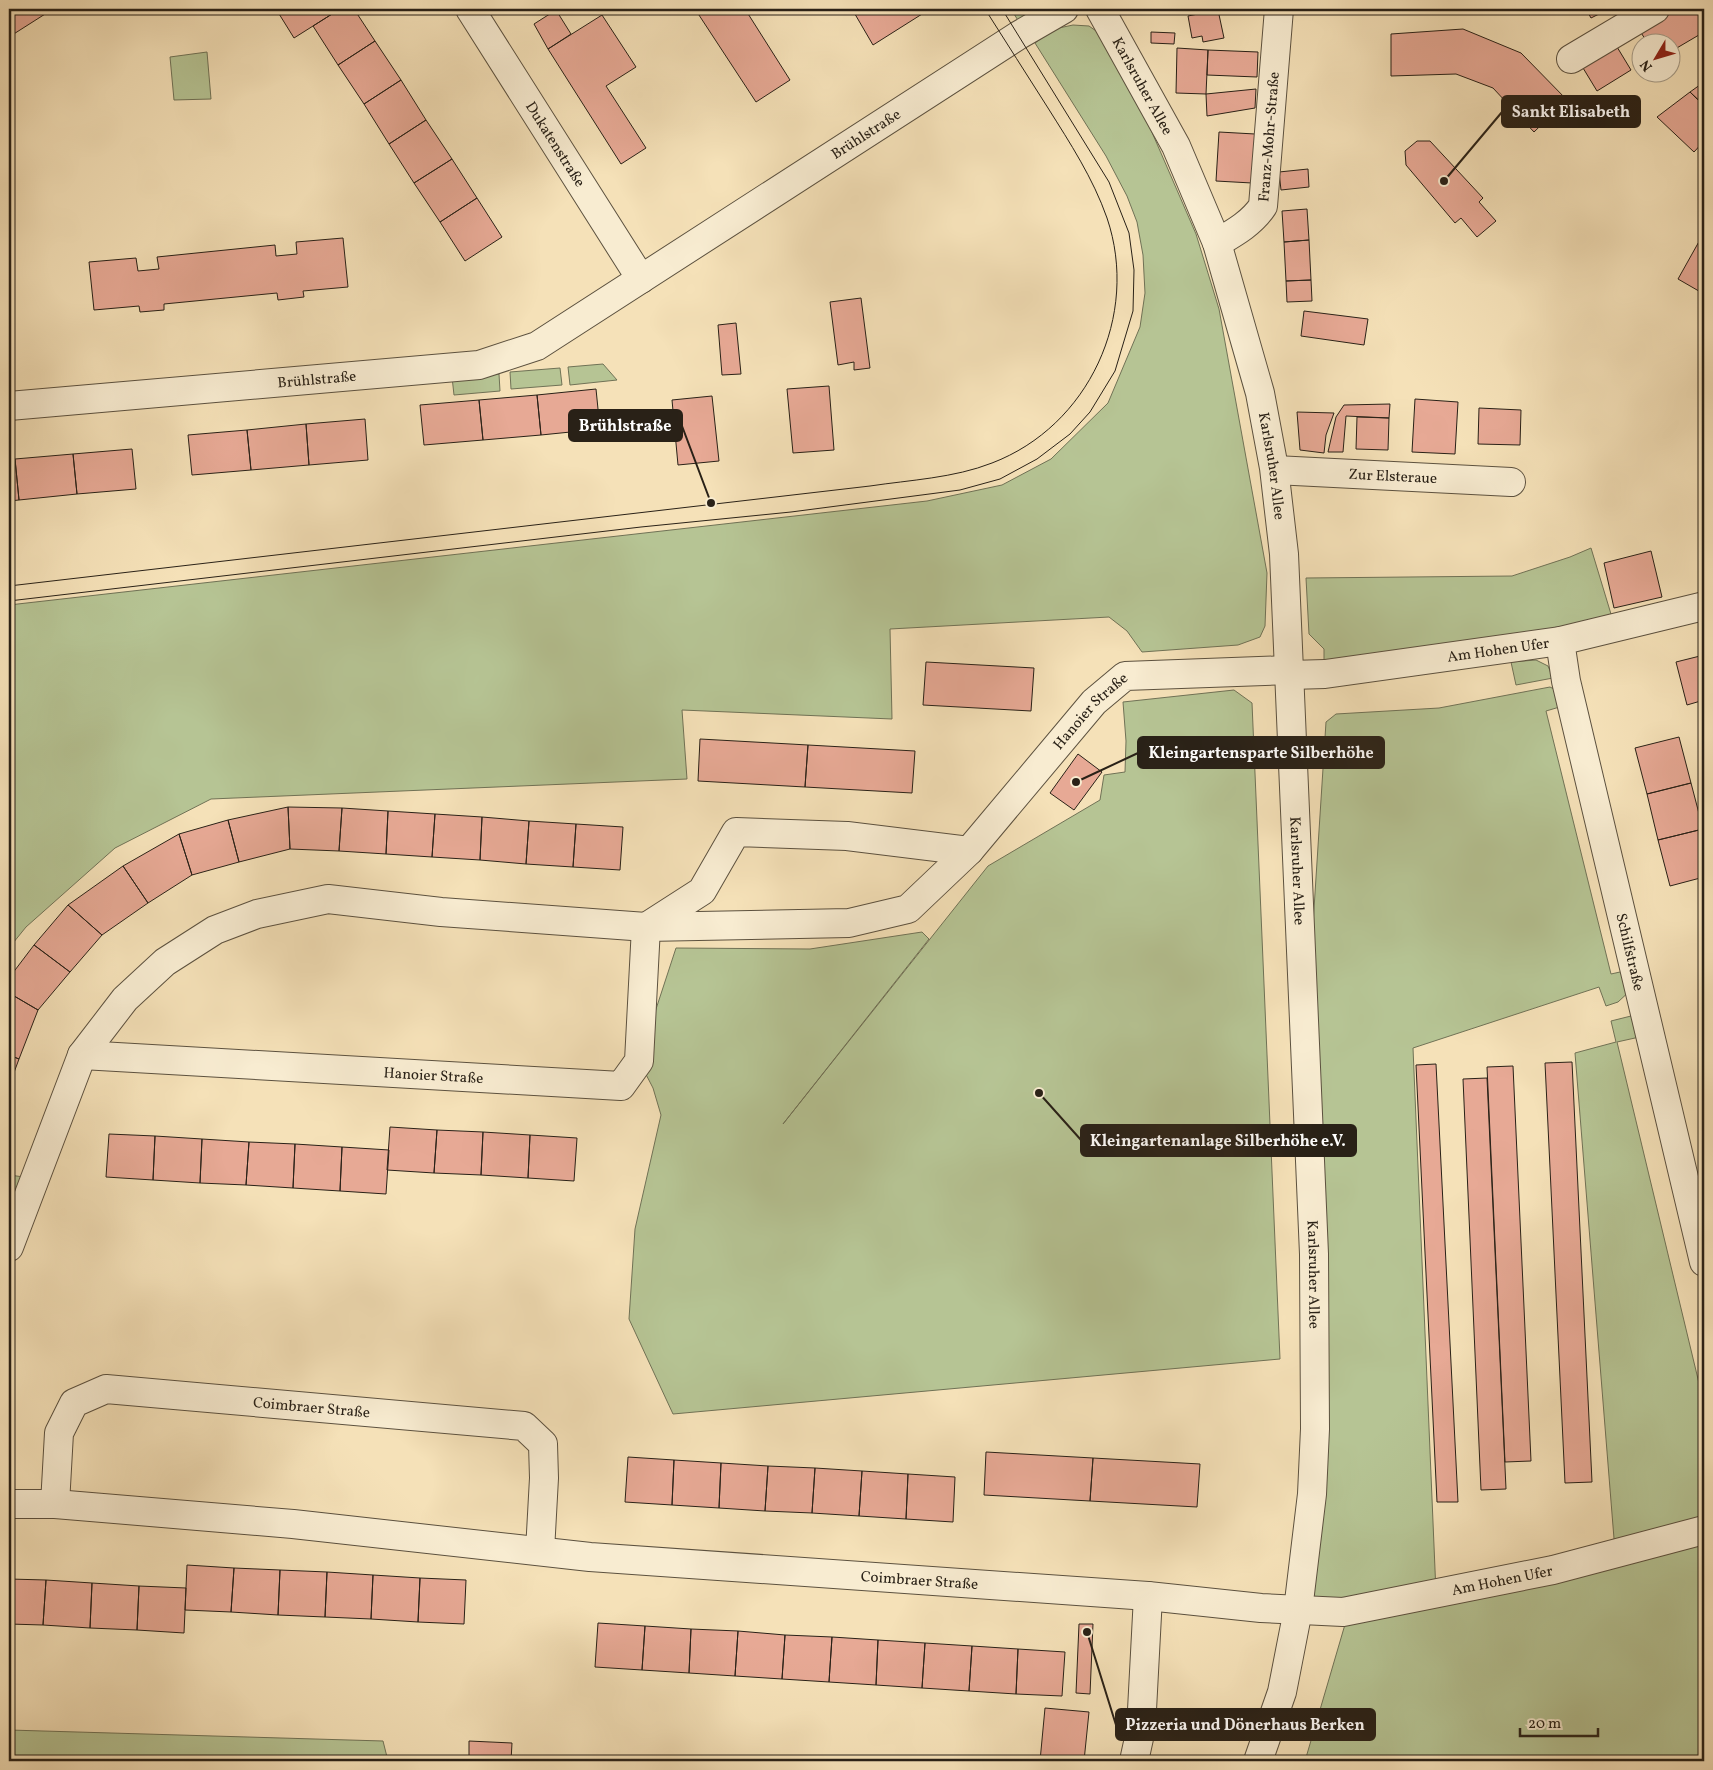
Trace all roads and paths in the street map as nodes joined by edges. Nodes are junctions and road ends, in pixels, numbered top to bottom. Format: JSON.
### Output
{"nodes":[{"id":1,"x":470,"y":9,"type":"edge"},
{"id":2,"x":1064,"y":9,"type":"edge"},
{"id":3,"x":1100,"y":9,"type":"edge"},
{"id":4,"x":1279,"y":9,"type":"edge"},
{"id":5,"x":1655,"y":9,"type":"edge"},
{"id":6,"x":1571,"y":59,"type":"dead end"},
{"id":7,"x":1217,"y":243,"type":"junction"},
{"id":8,"x":641,"y":279,"type":"junction"},
{"id":9,"x":9,"y":406,"type":"edge"},
{"id":10,"x":1275,"y":470,"type":"junction"},
{"id":11,"x":1511,"y":482,"type":"dead end"},
{"id":12,"x":1704,"y":606,"type":"edge"},
{"id":13,"x":1560,"y":640,"type":"junction"},
{"id":14,"x":1289,"y":673,"type":"junction"},
{"id":15,"x":969,"y":851,"type":"junction"},
{"id":16,"x":646,"y":927,"type":"junction"},
{"id":17,"x":82,"y":1055,"type":"junction"},
{"id":18,"x":9,"y":1247,"type":"edge"},
{"id":19,"x":1704,"y":1262,"type":"edge"},
{"id":20,"x":9,"y":1504,"type":"edge"},
{"id":21,"x":54,"y":1504,"type":"junction"},
{"id":22,"x":1704,"y":1530,"type":"edge"},
{"id":23,"x":540,"y":1551,"type":"junction"},
{"id":24,"x":1148,"y":1596,"type":"junction"},
{"id":25,"x":1298,"y":1610,"type":"junction"},
{"id":26,"x":1134,"y":1761,"type":"edge"},
{"id":27,"x":1258,"y":1761,"type":"edge"}],
"edges":[{"from":1,"to":8,"type":"street","name":"Dukatenstraße"},
{"from":2,"to":8,"type":"street","name":"Brühlstraße"},
{"from":3,"to":7,"type":"street","name":"Karlsruher Allee"},
{"from":4,"to":7,"type":"street","name":"Franz-Mohr-Straße"},
{"from":5,"to":6,"type":"street"},
{"from":7,"to":10,"type":"street","name":"Karlsruher Allee"},
{"from":8,"to":9,"type":"street","name":"Brühlstraße"},
{"from":10,"to":11,"type":"street","name":"Zur Elsteraue"},
{"from":10,"to":14,"type":"street","name":"Karlsruher Allee"},
{"from":12,"to":13,"type":"street","name":"Am Hohen Ufer"},
{"from":13,"to":14,"type":"street","name":"Am Hohen Ufer"},
{"from":13,"to":19,"type":"street","name":"Schilfstraße"},
{"from":14,"to":15,"type":"street","name":"Hanoier Straße"},
{"from":14,"to":25,"type":"street","name":"Karlsruher Allee"},
{"from":15,"to":16,"type":"street","name":"Hanoier Straße"},
{"from":15,"to":16,"type":"street"},
{"from":16,"to":17,"type":"street","name":"Hanoier Straße"},
{"from":16,"to":17,"type":"street","name":"Hanoier Straße"},
{"from":17,"to":18,"type":"street","name":"Hanoier Straße"},
{"from":20,"to":21,"type":"street","name":"Coimbraer Straße"},
{"from":21,"to":23,"type":"street","name":"Coimbraer Straße"},
{"from":21,"to":23,"type":"street","name":"Coimbraer Straße"},
{"from":22,"to":25,"type":"street","name":"Am Hohen Ufer"},
{"from":23,"to":24,"type":"street","name":"Coimbraer Straße"},
{"from":24,"to":25,"type":"street","name":"Coimbraer Straße"},
{"from":24,"to":26,"type":"street"},
{"from":25,"to":27,"type":"street","name":"Karlsruher Allee"}]}
